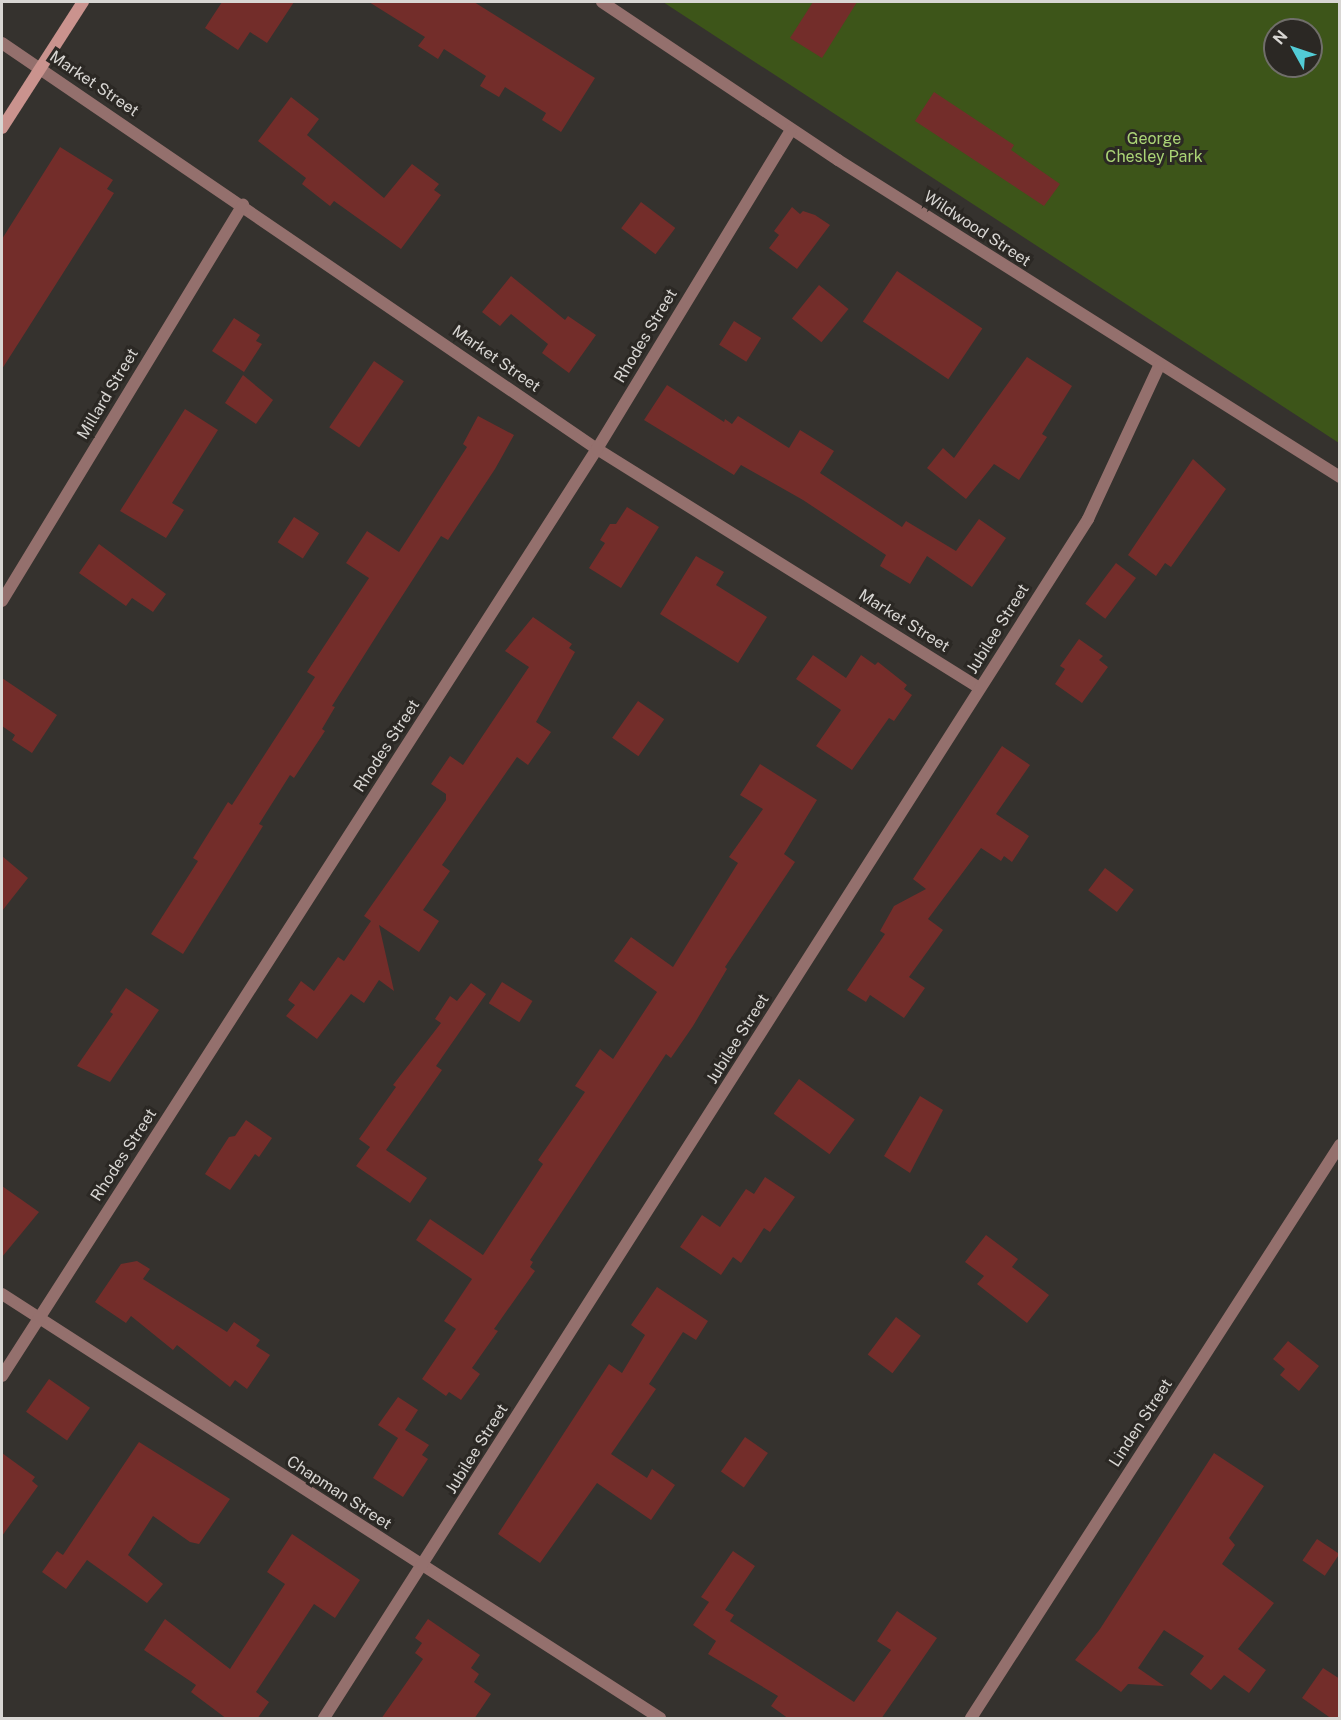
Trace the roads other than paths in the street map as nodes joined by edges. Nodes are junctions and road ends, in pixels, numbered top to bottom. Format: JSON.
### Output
{"nodes":[{"id":1,"x":83,"y":2,"type":"edge"},
{"id":2,"x":602,"y":2,"type":"edge"},
{"id":3,"x":2,"y":43,"type":"edge"},
{"id":4,"x":40,"y":67,"type":"junction"},
{"id":5,"x":2,"y":128,"type":"edge"},
{"id":6,"x":791,"y":130,"type":"junction"},
{"id":7,"x":243,"y":205,"type":"junction"},
{"id":8,"x":1159,"y":366,"type":"junction"},
{"id":9,"x":597,"y":449,"type":"junction"},
{"id":10,"x":1340,"y":477,"type":"edge"},
{"id":11,"x":2,"y":601,"type":"edge"},
{"id":12,"x":980,"y":688,"type":"junction"},
{"id":13,"x":1340,"y":1145,"type":"edge"},
{"id":14,"x":2,"y":1294,"type":"edge"},
{"id":15,"x":39,"y":1317,"type":"junction"},
{"id":16,"x":2,"y":1376,"type":"edge"},
{"id":17,"x":422,"y":1566,"type":"junction"},
{"id":18,"x":324,"y":1719,"type":"edge"},
{"id":19,"x":660,"y":1719,"type":"edge"},
{"id":20,"x":971,"y":1719,"type":"edge"}],
"edges":[{"from":1,"to":4,"type":"main road"},
{"from":2,"to":6,"type":"street","name":"Wildwood Street"},
{"from":3,"to":4,"type":"street","name":"Market Street"},
{"from":4,"to":5,"type":"main road"},
{"from":4,"to":7,"type":"street","name":"Market Street"},
{"from":6,"to":8,"type":"street","name":"Wildwood Street"},
{"from":6,"to":9,"type":"street","name":"Rhodes Street"},
{"from":7,"to":9,"type":"street","name":"Market Street"},
{"from":7,"to":11,"type":"street","name":"Millard Street"},
{"from":8,"to":10,"type":"street","name":"Wildwood Street"},
{"from":8,"to":12,"type":"street","name":"Jubilee Street"},
{"from":9,"to":12,"type":"street","name":"Market Street"},
{"from":9,"to":15,"type":"street","name":"Rhodes Street"},
{"from":12,"to":17,"type":"street","name":"Jubilee Street"},
{"from":13,"to":20,"type":"street","name":"Linden Street"},
{"from":14,"to":15,"type":"street","name":"Chapman Street"},
{"from":15,"to":16,"type":"street","name":"Rhodes Street"},
{"from":15,"to":17,"type":"street","name":"Chapman Street"},
{"from":17,"to":18,"type":"street","name":"Jubilee Street"},
{"from":17,"to":19,"type":"street","name":"Chapman Street"}]}
